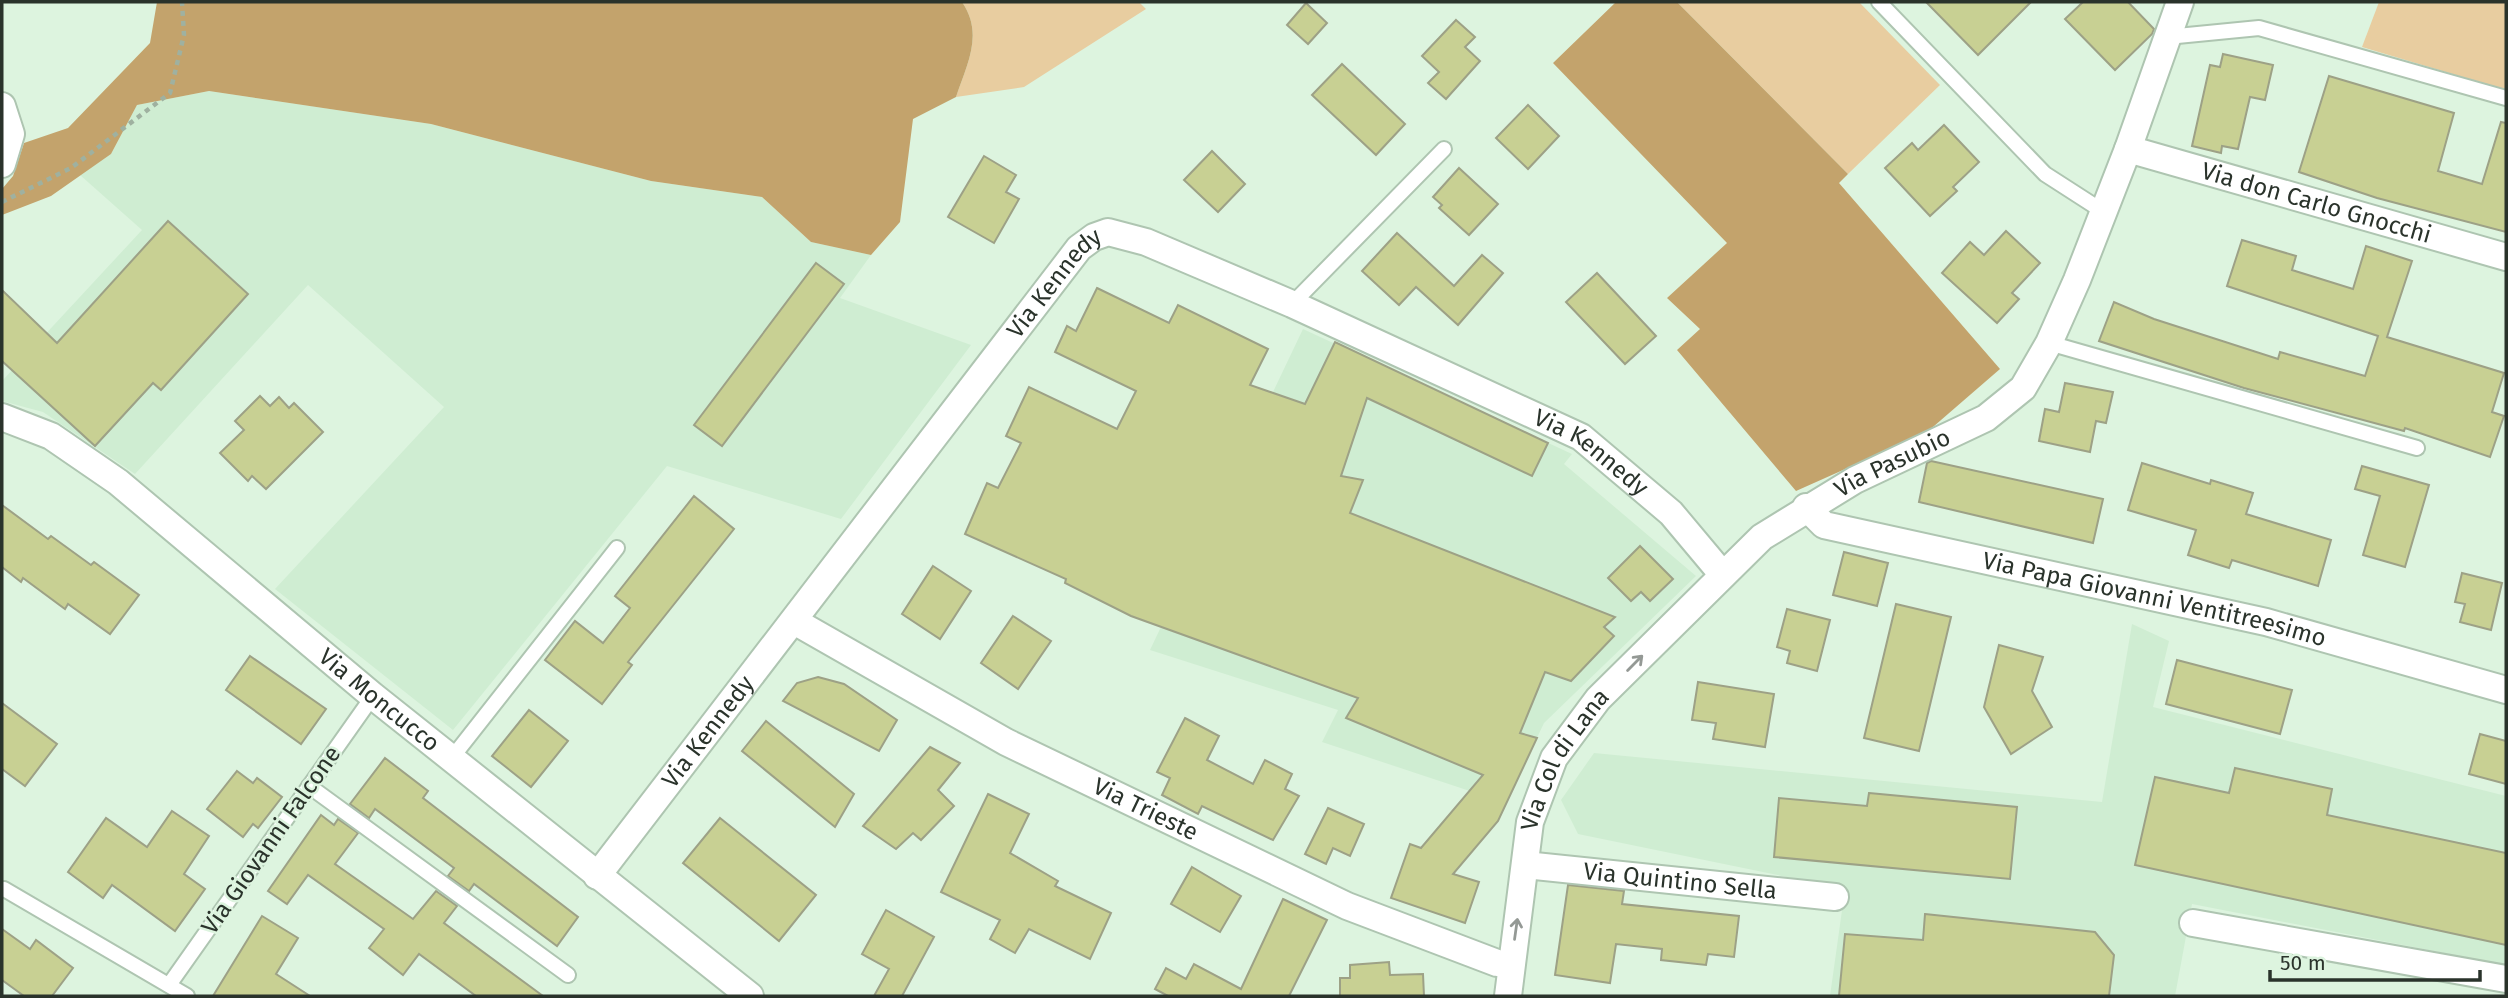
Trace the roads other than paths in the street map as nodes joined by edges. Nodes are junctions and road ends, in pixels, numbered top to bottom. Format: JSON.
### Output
{"nodes":[{"id":1,"x":1879,"y":2,"type":"edge"},
{"id":2,"x":2180,"y":2,"type":"edge"},
{"id":3,"x":2167,"y":37,"type":"junction"},
{"id":4,"x":2506,"y":98,"type":"edge"},
{"id":5,"x":2,"y":106,"type":"edge"},
{"id":6,"x":1444,"y":149,"type":"dead end"},
{"id":7,"x":2128,"y":149,"type":"junction"},
{"id":8,"x":2,"y":164,"type":"edge"},
{"id":9,"x":2104,"y":212,"type":"junction"},
{"id":10,"x":2506,"y":257,"type":"edge"},
{"id":11,"x":1292,"y":304,"type":"junction"},
{"id":12,"x":2049,"y":342,"type":"junction"},
{"id":13,"x":2,"y":417,"type":"edge"},
{"id":14,"x":2417,"y":448,"type":"dead end"},
{"id":15,"x":1806,"y":507,"type":"junction"},
{"id":16,"x":617,"y":548,"type":"dead end"},
{"id":17,"x":1723,"y":575,"type":"junction"},
{"id":18,"x":794,"y":621,"type":"junction"},
{"id":19,"x":2506,"y":690,"type":"edge"},
{"id":20,"x":373,"y":695,"type":"junction"},
{"id":21,"x":451,"y":759,"type":"junction"},
{"id":22,"x":309,"y":786,"type":"junction"},
{"id":23,"x":1525,"y":865,"type":"junction"},
{"id":24,"x":597,"y":876,"type":"junction"},
{"id":25,"x":5,"y":889,"type":"dead end"},
{"id":26,"x":1835,"y":897,"type":"dead end"},
{"id":27,"x":2193,"y":923,"type":"dead end"},
{"id":28,"x":1511,"y":965,"type":"junction"},
{"id":29,"x":568,"y":975,"type":"dead end"},
{"id":30,"x":2506,"y":979,"type":"edge"},
{"id":31,"x":169,"y":985,"type":"junction"},
{"id":32,"x":187,"y":996,"type":"edge"},
{"id":33,"x":750,"y":996,"type":"edge"},
{"id":34,"x":1508,"y":996,"type":"edge"}],
"edges":[{"from":1,"to":9,"type":"lane"},
{"from":2,"to":3,"type":"street","name":"Via Pasubio"},
{"from":3,"to":4,"type":"lane"},
{"from":3,"to":7,"type":"street","name":"Via Pasubio"},
{"from":5,"to":8,"type":"street"},
{"from":6,"to":11,"type":"lane"},
{"from":7,"to":9,"type":"street","name":"Via Pasubio"},
{"from":7,"to":10,"type":"street","name":"Via don Carlo Gnocchi"},
{"from":9,"to":12,"type":"street","name":"Via Pasubio"},
{"from":11,"to":17,"type":"street","name":"Via Kennedy"},
{"from":11,"to":18,"type":"street","name":"Via Kennedy"},
{"from":12,"to":14,"type":"lane"},
{"from":12,"to":15,"type":"street","name":"Via Pasubio"},
{"from":13,"to":20,"type":"street","name":"Via Moncucco"},
{"from":15,"to":17,"type":"street","name":"Via Pasubio"},
{"from":15,"to":19,"type":"street","name":"Via Papa Giovanni Ventitreesimo"},
{"from":16,"to":21,"type":"lane"},
{"from":23,"to":17,"type":"street","name":"Via Col di Lana","one_way":true},
{"from":18,"to":24,"type":"street","name":"Via Kennedy"},
{"from":18,"to":28,"type":"street","name":"Via Trieste"},
{"from":20,"to":21,"type":"street","name":"Via Moncucco"},
{"from":20,"to":22,"type":"lane","name":"Via Giovanni Falcone"},
{"from":21,"to":24,"type":"street","name":"Via Moncucco"},
{"from":22,"to":29,"type":"lane"},
{"from":22,"to":31,"type":"lane","name":"Via Giovanni Falcone"},
{"from":23,"to":26,"type":"street","name":"Via Quintino Sella"},
{"from":28,"to":23,"type":"street","name":"Via Col di Lana","one_way":true},
{"from":24,"to":33,"type":"street","name":"Via Moncucco"},
{"from":25,"to":31,"type":"lane"},
{"from":27,"to":30,"type":"street"},
{"from":28,"to":34,"type":"street","name":"Via Col di Lana"},
{"from":31,"to":32,"type":"lane"}]}
